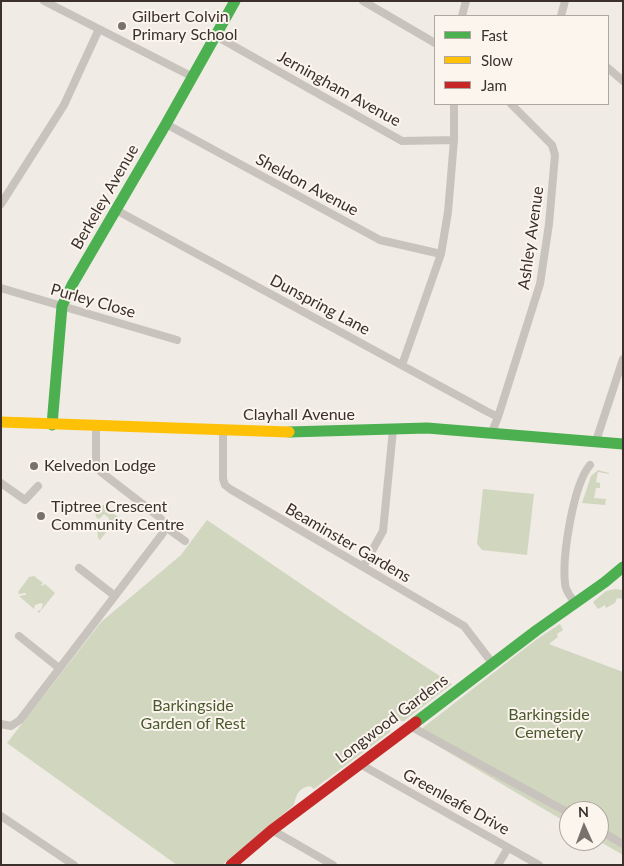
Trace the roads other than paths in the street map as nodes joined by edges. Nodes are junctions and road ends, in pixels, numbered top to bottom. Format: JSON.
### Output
{"nodes":[{"id":1,"x":44,"y":1,"type":"edge"},
{"id":2,"x":235,"y":1,"type":"edge"},
{"id":3,"x":363,"y":1,"type":"edge"},
{"id":4,"x":466,"y":1,"type":"edge"},
{"id":5,"x":566,"y":1,"type":"edge"},
{"id":6,"x":462,"y":15,"type":"edge"},
{"id":7,"x":561,"y":15,"type":"edge"},
{"id":8,"x":99,"y":29,"type":"junction"},
{"id":9,"x":216,"y":36,"type":"junction"},
{"id":10,"x":434,"y":42,"type":"edge"},
{"id":11,"x":609,"y":69,"type":"edge"},
{"id":12,"x":193,"y":77,"type":"junction"},
{"id":13,"x":623,"y":81,"type":"edge"},
{"id":14,"x":454,"y":105,"type":"edge"},
{"id":15,"x":520,"y":107,"type":"edge"},
{"id":16,"x":166,"y":124,"type":"junction"},
{"id":17,"x":454,"y":140,"type":"junction"},
{"id":18,"x":1,"y":204,"type":"edge"},
{"id":19,"x":116,"y":210,"type":"junction"},
{"id":20,"x":441,"y":254,"type":"junction"},
{"id":21,"x":1,"y":288,"type":"edge"},
{"id":22,"x":62,"y":306,"type":"junction"},
{"id":23,"x":177,"y":340,"type":"dead end"},
{"id":24,"x":623,"y":359,"type":"edge"},
{"id":25,"x":402,"y":365,"type":"junction"},
{"id":26,"x":498,"y":417,"type":"junction"},
{"id":27,"x":1,"y":422,"type":"edge"},
{"id":28,"x":52,"y":425,"type":"junction"},
{"id":29,"x":96,"y":427,"type":"junction"},
{"id":30,"x":393,"y":430,"type":"junction"},
{"id":31,"x":223,"y":432,"type":"junction"},
{"id":32,"x":492,"y":432,"type":"junction"},
{"id":33,"x":596,"y":441,"type":"junction"},
{"id":34,"x":623,"y":444,"type":"edge"},
{"id":35,"x":590,"y":465,"type":"dead end"},
{"id":36,"x":1,"y":483,"type":"edge"},
{"id":37,"x":38,"y":486,"type":"dead end"},
{"id":38,"x":164,"y":526,"type":"junction"},
{"id":39,"x":185,"y":541,"type":"dead end"},
{"id":40,"x":363,"y":567,"type":"junction"},
{"id":41,"x":623,"y":567,"type":"edge"},
{"id":42,"x":79,"y":568,"type":"dead end"},
{"id":43,"x":115,"y":596,"type":"junction"},
{"id":44,"x":576,"y":603,"type":"junction"},
{"id":45,"x":20,"y":636,"type":"dead end"},
{"id":46,"x":493,"y":664,"type":"junction"},
{"id":47,"x":59,"y":668,"type":"junction"},
{"id":48,"x":1,"y":724,"type":"edge"},
{"id":49,"x":410,"y":726,"type":"junction"},
{"id":50,"x":360,"y":764,"type":"junction"},
{"id":51,"x":559,"y":808,"type":"edge"},
{"id":52,"x":1,"y":816,"type":"edge"},
{"id":53,"x":272,"y":830,"type":"junction"},
{"id":54,"x":609,"y":836,"type":"edge"},
{"id":55,"x":623,"y":844,"type":"edge"},
{"id":56,"x":508,"y":848,"type":"junction"},
{"id":57,"x":74,"y":865,"type":"edge"},
{"id":58,"x":231,"y":865,"type":"edge"},
{"id":59,"x":333,"y":865,"type":"edge"},
{"id":60,"x":498,"y":865,"type":"edge"},
{"id":61,"x":539,"y":865,"type":"edge"}],
"edges":[{"from":1,"to":8,"type":"street"},
{"from":2,"to":9,"type":"street","name":"Berkeley Avenue"},
{"from":3,"to":10,"type":"street"},
{"from":4,"to":6,"type":"street"},
{"from":5,"to":7,"type":"street"},
{"from":8,"to":12,"type":"street"},
{"from":8,"to":18,"type":"street"},
{"from":9,"to":12,"type":"street","name":"Berkeley Avenue"},
{"from":9,"to":17,"type":"street","name":"Jerningham Avenue"},
{"from":11,"to":13,"type":"street"},
{"from":12,"to":16,"type":"street","name":"Berkeley Avenue"},
{"from":14,"to":17,"type":"street"},
{"from":15,"to":26,"type":"street","name":"Ashley Avenue"},
{"from":16,"to":19,"type":"street","name":"Berkeley Avenue"},
{"from":16,"to":20,"type":"street","name":"Sheldon Avenue"},
{"from":17,"to":20,"type":"street"},
{"from":19,"to":22,"type":"street","name":"Berkeley Avenue"},
{"from":19,"to":25,"type":"street","name":"Dunspring Lane"},
{"from":20,"to":25,"type":"street"},
{"from":21,"to":22,"type":"street","name":"Purley Close"},
{"from":22,"to":23,"type":"street","name":"Purley Close"},
{"from":22,"to":28,"type":"street","name":"Berkeley Avenue"},
{"from":24,"to":33,"type":"street"},
{"from":25,"to":26,"type":"street","name":"Dunspring Lane"},
{"from":26,"to":32,"type":"street"},
{"from":27,"to":28,"type":"street","name":"Clayhall Avenue"},
{"from":28,"to":29,"type":"street","name":"Clayhall Avenue"},
{"from":29,"to":31,"type":"street","name":"Clayhall Avenue"},
{"from":29,"to":38,"type":"street"},
{"from":30,"to":31,"type":"street","name":"Clayhall Avenue"},
{"from":30,"to":32,"type":"street","name":"Clayhall Avenue"},
{"from":30,"to":40,"type":"street"},
{"from":31,"to":40,"type":"street","name":"Beaminster Gardens"},
{"from":32,"to":33,"type":"street","name":"Clayhall Avenue"},
{"from":33,"to":34,"type":"street","name":"Clayhall Avenue"},
{"from":35,"to":44,"type":"street"},
{"from":36,"to":37,"type":"street"},
{"from":38,"to":39,"type":"street"},
{"from":38,"to":43,"type":"street"},
{"from":40,"to":46,"type":"street","name":"Beaminster Gardens"},
{"from":41,"to":44,"type":"street","name":"Longwood Gardens"},
{"from":42,"to":43,"type":"street"},
{"from":43,"to":47,"type":"street"},
{"from":44,"to":46,"type":"street","name":"Longwood Gardens"},
{"from":45,"to":47,"type":"street"},
{"from":46,"to":49,"type":"street","name":"Longwood Gardens"},
{"from":47,"to":48,"type":"street"},
{"from":49,"to":50,"type":"street","name":"Longwood Gardens"},
{"from":49,"to":51,"type":"street"},
{"from":50,"to":53,"type":"street","name":"Longwood Gardens"},
{"from":50,"to":56,"type":"street","name":"Greenleafe Drive"},
{"from":52,"to":57,"type":"street"},
{"from":53,"to":58,"type":"street","name":"Longwood Gardens"},
{"from":53,"to":59,"type":"street"},
{"from":54,"to":55,"type":"street"},
{"from":56,"to":60,"type":"street"},
{"from":56,"to":61,"type":"street","name":"Greenleafe Drive"}]}
